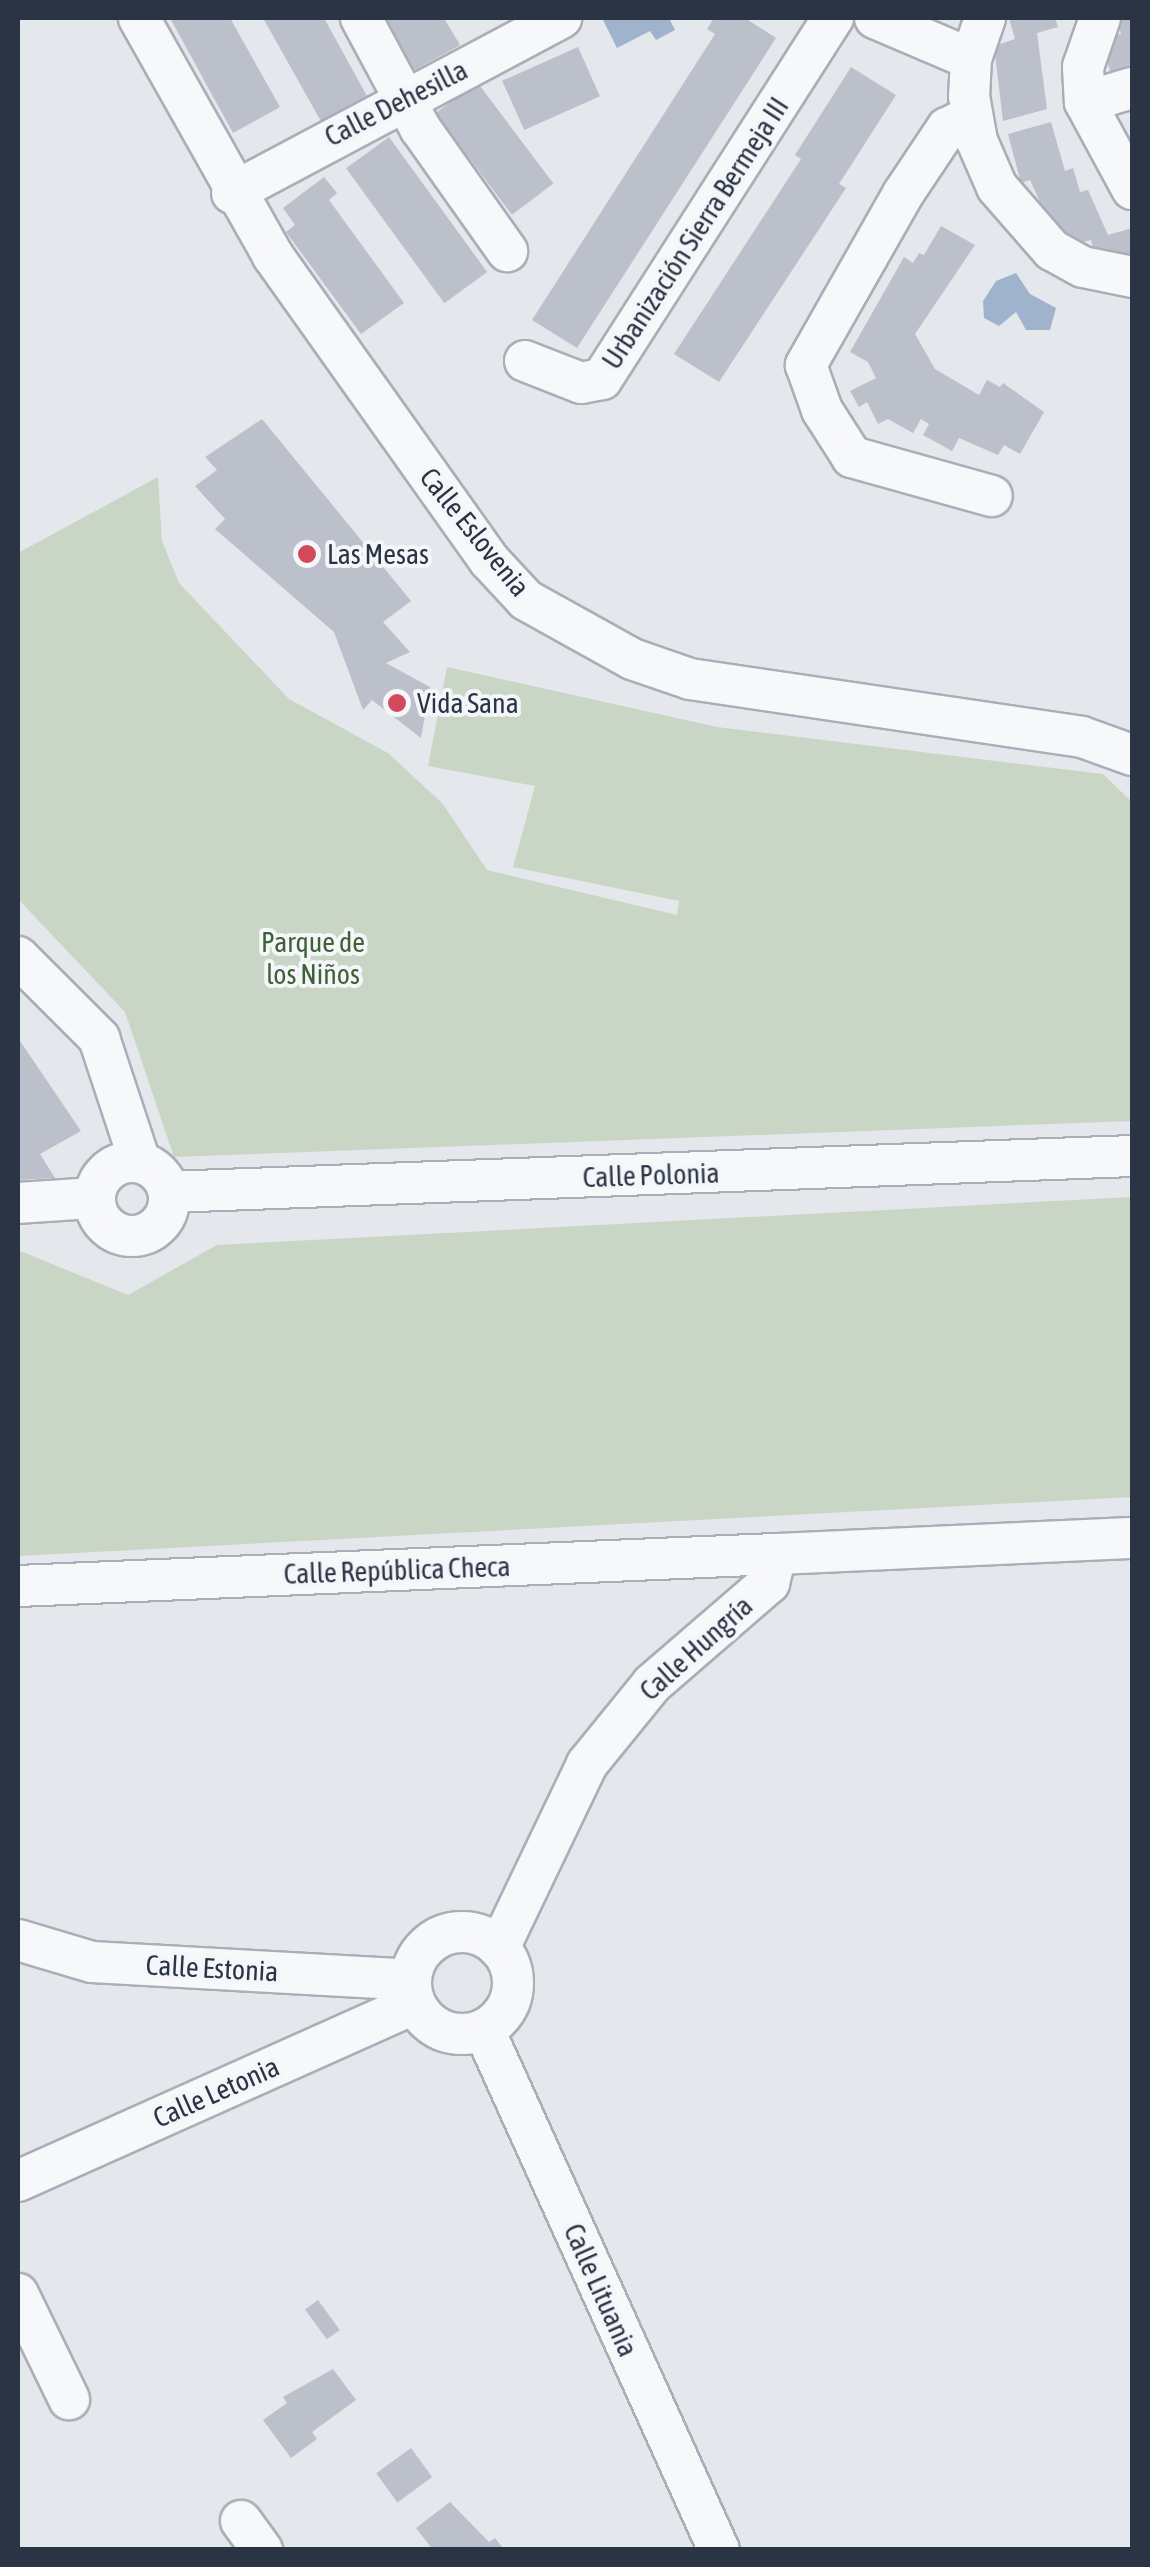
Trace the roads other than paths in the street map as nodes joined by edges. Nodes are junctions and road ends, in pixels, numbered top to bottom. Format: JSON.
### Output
{"nodes":[{"id":1,"x":139,"y":18,"type":"edge"},
{"id":2,"x":361,"y":18,"type":"edge"},
{"id":3,"x":561,"y":18,"type":"edge"},
{"id":4,"x":833,"y":18,"type":"edge"},
{"id":5,"x":875,"y":18,"type":"edge"},
{"id":6,"x":986,"y":18,"type":"edge"},
{"id":7,"x":1100,"y":18,"type":"edge"},
{"id":8,"x":972,"y":59,"type":"junction"},
{"id":9,"x":1132,"y":88,"type":"edge"},
{"id":10,"x":404,"y":99,"type":"junction"},
{"id":11,"x":1085,"y":102,"type":"junction"},
{"id":12,"x":971,"y":116,"type":"junction"},
{"id":13,"x":1132,"y":189,"type":"edge"},
{"id":14,"x":232,"y":192,"type":"junction"},
{"id":15,"x":507,"y":250,"type":"dead end"},
{"id":16,"x":1132,"y":277,"type":"edge"},
{"id":17,"x":525,"y":362,"type":"dead end"},
{"id":18,"x":992,"y":496,"type":"dead end"},
{"id":19,"x":1132,"y":755,"type":"edge"},
{"id":20,"x":18,"y":957,"type":"edge"},
{"id":21,"x":1132,"y":1156,"type":"edge"},
{"id":22,"x":140,"y":1162,"type":"junction"},
{"id":23,"x":169,"y":1192,"type":"junction"},
{"id":24,"x":94,"y":1198,"type":"junction"},
{"id":25,"x":18,"y":1204,"type":"edge"},
{"id":26,"x":1132,"y":1538,"type":"edge"},
{"id":27,"x":776,"y":1554,"type":"junction"},
{"id":28,"x":18,"y":1586,"type":"edge"},
{"id":29,"x":18,"y":1940,"type":"edge"},
{"id":30,"x":500,"y":1948,"type":"junction"},
{"id":31,"x":412,"y":1992,"type":"junction"},
{"id":32,"x":484,"y":2030,"type":"junction"},
{"id":33,"x":18,"y":2181,"type":"edge"},
{"id":34,"x":18,"y":2294,"type":"edge"},
{"id":35,"x":70,"y":2400,"type":"dead end"},
{"id":36,"x":719,"y":2550,"type":"edge"}],
"edges":[{"from":1,"to":14,"type":"street","name":"Calle Eslovenia"},
{"from":2,"to":10,"type":"street"},
{"from":3,"to":10,"type":"street","name":"Calle Dehesilla"},
{"from":4,"to":17,"type":"street","name":"Urbanización Sierra Bermeja III"},
{"from":5,"to":8,"type":"street"},
{"from":6,"to":8,"type":"street"},
{"from":7,"to":11,"type":"street"},
{"from":8,"to":12,"type":"street"},
{"from":9,"to":11,"type":"street"},
{"from":10,"to":14,"type":"street","name":"Calle Dehesilla"},
{"from":10,"to":15,"type":"street"},
{"from":11,"to":13,"type":"street"},
{"from":12,"to":16,"type":"street"},
{"from":12,"to":18,"type":"street"},
{"from":14,"to":19,"type":"street","name":"Calle Eslovenia"},
{"from":20,"to":22,"type":"street"},
{"from":21,"to":23,"type":"street","name":"Calle Polonia"},
{"from":22,"to":23,"type":"street"},
{"from":22,"to":24,"type":"street"},
{"from":23,"to":24,"type":"street"},
{"from":24,"to":25,"type":"street"},
{"from":26,"to":27,"type":"street"},
{"from":27,"to":28,"type":"street","name":"Calle República Checa"},
{"from":27,"to":30,"type":"street","name":"Calle Hungría"},
{"from":29,"to":31,"type":"street","name":"Calle Estonia"},
{"from":30,"to":31,"type":"street"},
{"from":30,"to":32,"type":"street"},
{"from":31,"to":32,"type":"street"},
{"from":31,"to":33,"type":"street","name":"Calle Letonia"},
{"from":32,"to":36,"type":"street","name":"Calle Lituania"},
{"from":34,"to":35,"type":"street"}]}
